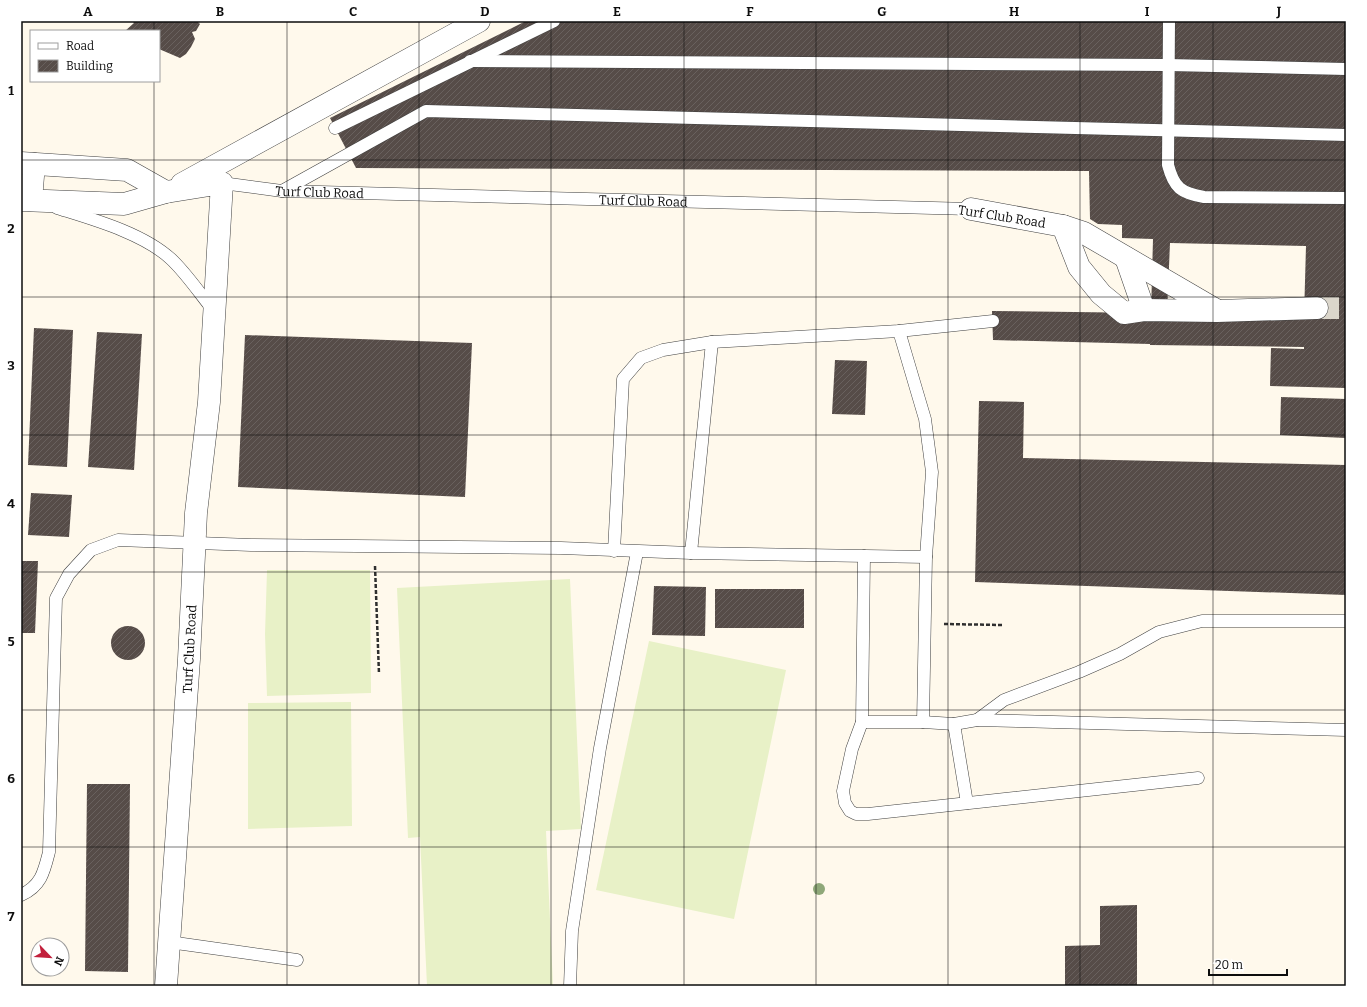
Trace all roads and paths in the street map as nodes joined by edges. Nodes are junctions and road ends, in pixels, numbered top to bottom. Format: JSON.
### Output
{"nodes":[{"id":1,"x":479,"y":21,"type":"edge"},
{"id":2,"x":554,"y":21,"type":"edge"},
{"id":3,"x":1169,"y":21,"type":"edge"},
{"id":4,"x":470,"y":61,"type":"junction"},
{"id":5,"x":1168,"y":65,"type":"junction"},
{"id":6,"x":1346,"y":69,"type":"edge"},
{"id":7,"x":336,"y":128,"type":"dead end"},
{"id":8,"x":1168,"y":131,"type":"junction"},
{"id":9,"x":1346,"y":135,"type":"edge"},
{"id":10,"x":27,"y":164,"type":"edge"},
{"id":11,"x":222,"y":183,"type":"junction"},
{"id":12,"x":282,"y":191,"type":"junction"},
{"id":13,"x":166,"y":192,"type":"junction"},
{"id":14,"x":1346,"y":198,"type":"edge"},
{"id":15,"x":26,"y":200,"type":"edge"},
{"id":16,"x":971,"y":209,"type":"joint"},
{"id":17,"x":1063,"y":226,"type":"junction"},
{"id":18,"x":1126,"y":258,"type":"junction"},
{"id":19,"x":1317,"y":308,"type":"tunnel mouth"},
{"id":20,"x":1144,"y":310,"type":"junction"},
{"id":21,"x":1217,"y":311,"type":"junction"},
{"id":22,"x":216,"y":313,"type":"junction"},
{"id":23,"x":993,"y":322,"type":"dead end"},
{"id":24,"x":898,"y":331,"type":"junction"},
{"id":25,"x":712,"y":342,"type":"junction"},
{"id":26,"x":194,"y":543,"type":"junction"},
{"id":27,"x":374,"y":546,"type":"junction"},
{"id":28,"x":614,"y":551,"type":"junction"},
{"id":29,"x":637,"y":552,"type":"junction"},
{"id":30,"x":691,"y":553,"type":"junction"},
{"id":31,"x":864,"y":556,"type":"junction"},
{"id":32,"x":926,"y":557,"type":"junction"},
{"id":33,"x":1346,"y":621,"type":"edge"},
{"id":34,"x":925,"y":624,"type":"junction"},
{"id":35,"x":1002,"y":624,"type":"dead end"},
{"id":36,"x":379,"y":674,"type":"dead end"},
{"id":37,"x":977,"y":720,"type":"junction"},
{"id":38,"x":862,"y":722,"type":"junction"},
{"id":39,"x":923,"y":722,"type":"junction"},
{"id":40,"x":954,"y":724,"type":"junction"},
{"id":41,"x":1346,"y":730,"type":"edge"},
{"id":42,"x":1198,"y":778,"type":"dead end"},
{"id":43,"x":967,"y":804,"type":"junction"},
{"id":44,"x":21,"y":895,"type":"edge"},
{"id":45,"x":169,"y":942,"type":"junction"},
{"id":46,"x":297,"y":960,"type":"dead end"},
{"id":47,"x":166,"y":986,"type":"edge"},
{"id":48,"x":570,"y":986,"type":"edge"}],
"edges":[{"from":1,"to":13,"type":"street","name":"Turf Club Road"},
{"from":2,"to":4,"type":"lane"},
{"from":3,"to":5,"type":"lane"},
{"from":4,"to":5,"type":"lane"},
{"from":4,"to":7,"type":"lane"},
{"from":5,"to":6,"type":"lane"},
{"from":5,"to":8,"type":"lane"},
{"from":8,"to":9,"type":"lane"},
{"from":8,"to":12,"type":"lane"},
{"from":8,"to":14,"type":"lane"},
{"from":10,"to":13,"type":"street"},
{"from":10,"to":15,"type":"street"},
{"from":11,"to":12,"type":"lane","name":"Turf Club Road"},
{"from":11,"to":13,"type":"street","name":"Turf Club Road"},
{"from":11,"to":22,"type":"street","name":"Turf Club Road"},
{"from":12,"to":16,"type":"lane","name":"Turf Club Road"},
{"from":13,"to":15,"type":"street","name":"Turf Club Road"},
{"from":15,"to":22,"type":"lane"},
{"from":16,"to":17,"type":"street","name":"Turf Club Road"},
{"from":17,"to":18,"type":"street","name":"Turf Club Road"},
{"from":17,"to":20,"type":"street","name":"Turf Club Road"},
{"from":18,"to":20,"type":"street"},
{"from":18,"to":21,"type":"street","name":"Turf Club Road"},
{"from":19,"to":21,"type":"street","name":"Turf Club Road"},
{"from":20,"to":21,"type":"street","name":"Turf Club Road"},
{"from":22,"to":26,"type":"street","name":"Turf Club Road"},
{"from":23,"to":24,"type":"lane"},
{"from":24,"to":25,"type":"lane"},
{"from":24,"to":32,"type":"lane"},
{"from":25,"to":28,"type":"lane"},
{"from":25,"to":30,"type":"lane"},
{"from":26,"to":27,"type":"lane"},
{"from":26,"to":44,"type":"lane"},
{"from":26,"to":45,"type":"street","name":"Turf Club Road"},
{"from":27,"to":28,"type":"lane"},
{"from":27,"to":36,"type":"path"},
{"from":28,"to":29,"type":"lane"},
{"from":29,"to":30,"type":"lane"},
{"from":29,"to":48,"type":"lane"},
{"from":30,"to":31,"type":"lane"},
{"from":31,"to":32,"type":"lane"},
{"from":31,"to":38,"type":"lane"},
{"from":32,"to":34,"type":"lane"},
{"from":33,"to":37,"type":"lane"},
{"from":34,"to":35,"type":"path"},
{"from":34,"to":39,"type":"lane"},
{"from":37,"to":40,"type":"lane"},
{"from":37,"to":41,"type":"lane"},
{"from":38,"to":39,"type":"lane"},
{"from":38,"to":43,"type":"lane"},
{"from":39,"to":40,"type":"lane"},
{"from":40,"to":43,"type":"lane"},
{"from":42,"to":43,"type":"lane"},
{"from":45,"to":46,"type":"lane"},
{"from":45,"to":47,"type":"street","name":"Turf Club Road"}]}
